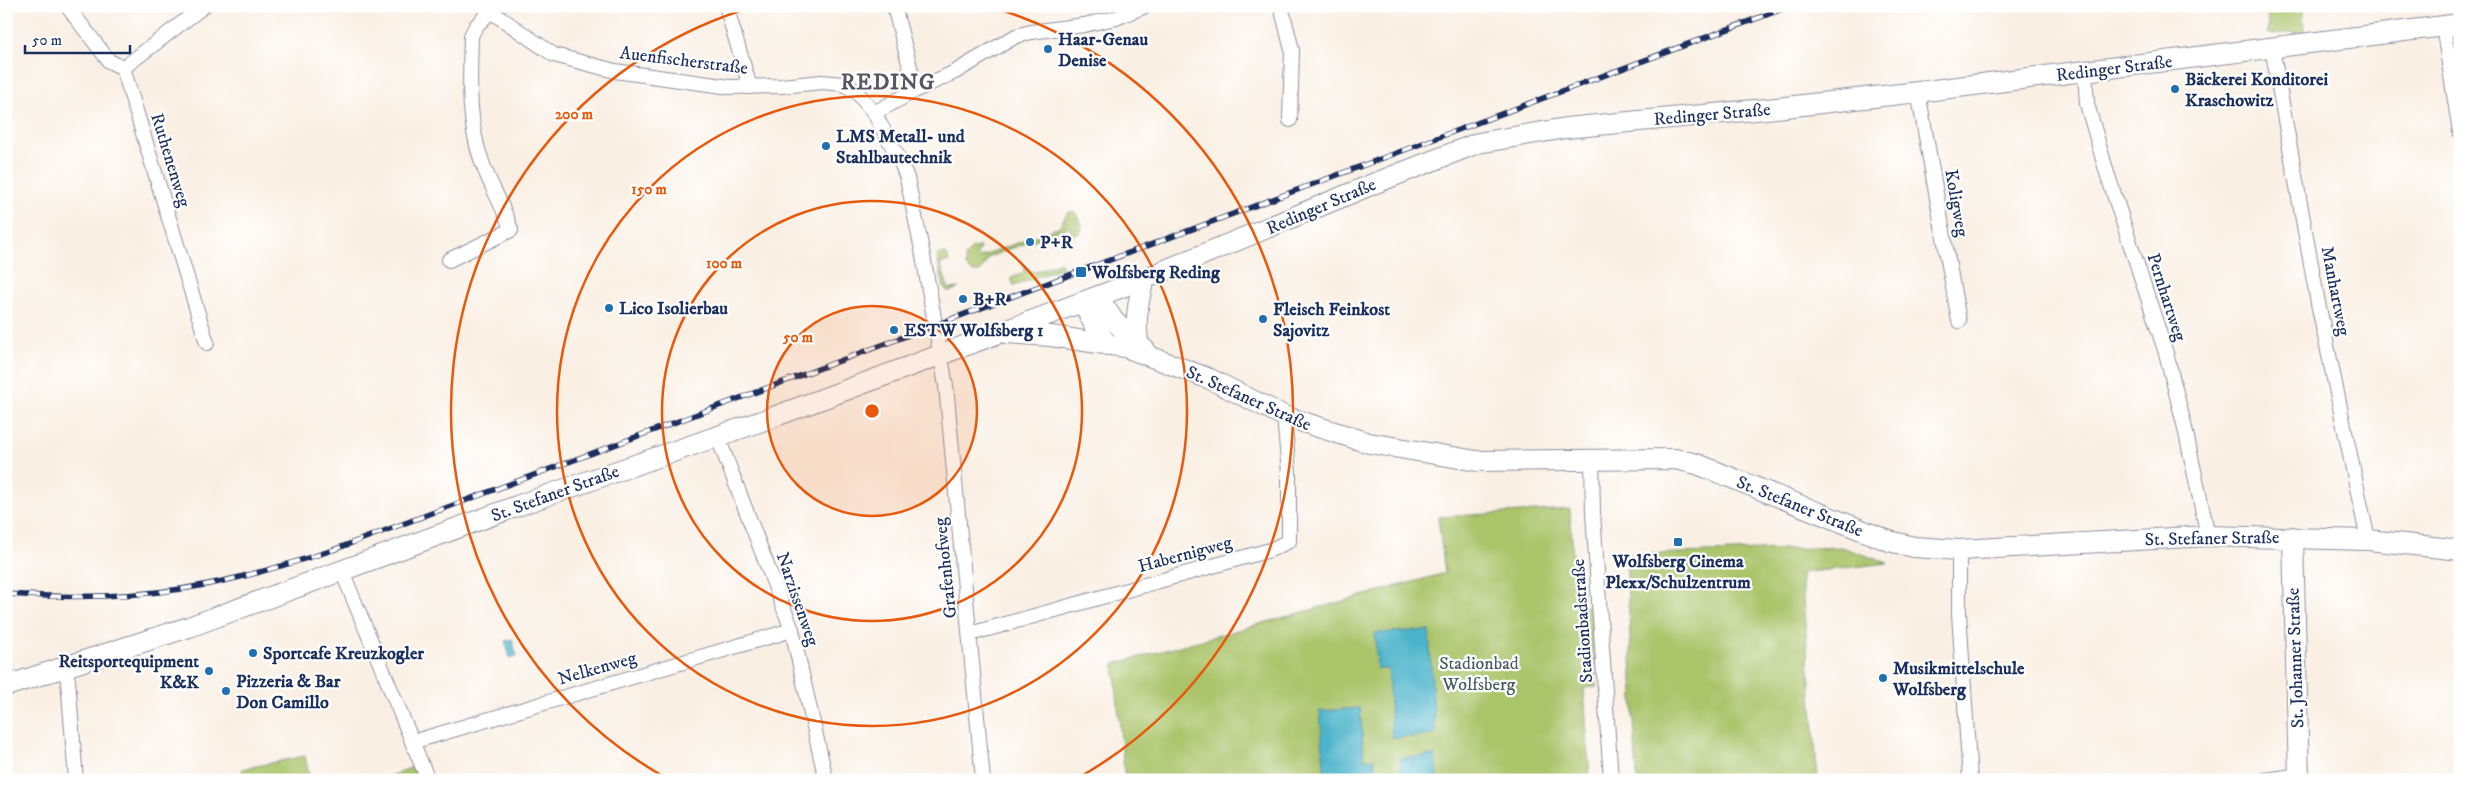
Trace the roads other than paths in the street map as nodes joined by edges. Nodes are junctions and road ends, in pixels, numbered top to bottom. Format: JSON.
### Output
{"nodes":[{"id":1,"x":67,"y":6,"type":"edge"},
{"id":2,"x":204,"y":6,"type":"edge"},
{"id":3,"x":726,"y":6,"type":"edge"},
{"id":4,"x":894,"y":6,"type":"edge"},
{"id":5,"x":1145,"y":6,"type":"edge"},
{"id":6,"x":1280,"y":6,"type":"edge"},
{"id":7,"x":486,"y":9,"type":"edge"},
{"id":8,"x":2451,"y":25,"type":"edge"},
{"id":9,"x":2272,"y":48,"type":"junction"},
{"id":10,"x":123,"y":68,"type":"junction"},
{"id":11,"x":2085,"y":72,"type":"junction"},
{"id":12,"x":750,"y":87,"type":"junction"},
{"id":13,"x":916,"y":90,"type":"junction"},
{"id":14,"x":1918,"y":92,"type":"junction"},
{"id":15,"x":874,"y":112,"type":"junction"},
{"id":16,"x":1290,"y":120,"type":"dead end"},
{"id":17,"x":2460,"y":132,"type":"edge"},
{"id":18,"x":449,"y":260,"type":"dead end"},
{"id":19,"x":1144,"y":279,"type":"junction"},
{"id":20,"x":1091,"y":299,"type":"junction"},
{"id":21,"x":1959,"y":321,"type":"dead end"},
{"id":22,"x":996,"y":333,"type":"junction"},
{"id":23,"x":207,"y":343,"type":"dead end"},
{"id":24,"x":1108,"y":345,"type":"junction"},
{"id":25,"x":1139,"y":346,"type":"junction"},
{"id":26,"x":941,"y":353,"type":"junction"},
{"id":27,"x":1158,"y":360,"type":"junction"},
{"id":28,"x":1284,"y":416,"type":"junction"},
{"id":29,"x":717,"y":435,"type":"junction"},
{"id":30,"x":1592,"y":460,"type":"junction"},
{"id":31,"x":2208,"y":536,"type":"junction"},
{"id":32,"x":2293,"y":537,"type":"junction"},
{"id":33,"x":2368,"y":540,"type":"junction"},
{"id":34,"x":1959,"y":550,"type":"junction"},
{"id":35,"x":2460,"y":550,"type":"edge"},
{"id":36,"x":342,"y":571,"type":"junction"},
{"id":37,"x":792,"y":630,"type":"junction"},
{"id":38,"x":970,"y":634,"type":"junction"},
{"id":39,"x":64,"y":668,"type":"junction"},
{"id":40,"x":6,"y":686,"type":"edge"},
{"id":41,"x":412,"y":742,"type":"junction"},
{"id":42,"x":2299,"y":778,"type":"edge"},
{"id":43,"x":76,"y":780,"type":"edge"},
{"id":44,"x":428,"y":780,"type":"edge"},
{"id":45,"x":826,"y":780,"type":"edge"},
{"id":46,"x":984,"y":780,"type":"edge"},
{"id":47,"x":1611,"y":780,"type":"edge"},
{"id":48,"x":1970,"y":780,"type":"edge"},
{"id":49,"x":2264,"y":780,"type":"edge"}],
"edges":[{"from":1,"to":10,"type":"street"},
{"from":2,"to":10,"type":"street"},
{"from":3,"to":12,"type":"street"},
{"from":4,"to":13,"type":"street"},
{"from":5,"to":13,"type":"street"},
{"from":6,"to":16,"type":"street"},
{"from":7,"to":12,"type":"street","name":"Auenfischerstraße"},
{"from":7,"to":18,"type":"street"},
{"from":8,"to":9,"type":"main road","name":"Redinger Straße"},
{"from":8,"to":17,"type":"street"},
{"from":9,"to":11,"type":"main road","name":"Redinger Straße"},
{"from":9,"to":33,"type":"street","name":"Manhartweg"},
{"from":10,"to":23,"type":"street","name":"Ruthenenweg"},
{"from":11,"to":14,"type":"main road","name":"Redinger Straße"},
{"from":11,"to":31,"type":"street","name":"Pernhartweg"},
{"from":12,"to":15,"type":"street","name":"Auenfischerstraße"},
{"from":13,"to":15,"type":"street"},
{"from":14,"to":19,"type":"main road","name":"Redinger Straße"},
{"from":14,"to":21,"type":"street","name":"Koligweg"},
{"from":15,"to":26,"type":"street","name":"Auenfischerstraße"},
{"from":19,"to":20,"type":"main road","name":"Redinger Straße"},
{"from":19,"to":25,"type":"main road"},
{"from":20,"to":22,"type":"main road","name":"Redinger Straße"},
{"from":20,"to":24,"type":"main road"},
{"from":20,"to":25,"type":"main road","name":"St. Stefaner Straße"},
{"from":22,"to":24,"type":"main road","name":"St. Stefaner Straße"},
{"from":22,"to":26,"type":"main road","name":"St. Stefaner Straße"},
{"from":24,"to":27,"type":"main road","name":"St. Stefaner Straße"},
{"from":25,"to":27,"type":"main road","name":"St. Stefaner Straße"},
{"from":26,"to":29,"type":"main road","name":"St. Stefaner Straße"},
{"from":26,"to":38,"type":"street","name":"Grafenhofweg"},
{"from":27,"to":28,"type":"main road","name":"St. Stefaner Straße"},
{"from":28,"to":30,"type":"main road","name":"St. Stefaner Straße"},
{"from":28,"to":38,"type":"street","name":"Habernigweg"},
{"from":29,"to":36,"type":"main road","name":"St. Stefaner Straße"},
{"from":29,"to":37,"type":"street","name":"Narzissenweg"},
{"from":30,"to":34,"type":"main road","name":"St. Stefaner Straße"},
{"from":30,"to":47,"type":"street","name":"Stadionbadstraße"},
{"from":31,"to":32,"type":"main road","name":"St. Stefaner Straße"},
{"from":31,"to":34,"type":"main road","name":"St. Stefaner Straße"},
{"from":32,"to":33,"type":"main road","name":"St. Stefaner Straße"},
{"from":32,"to":42,"type":"main road","name":"St. Johanner Straße"},
{"from":33,"to":35,"type":"main road","name":"St. Stefaner Straße"},
{"from":34,"to":48,"type":"street"},
{"from":36,"to":39,"type":"main road","name":"St. Stefaner Straße"},
{"from":36,"to":41,"type":"street"},
{"from":37,"to":41,"type":"street","name":"Nelkenweg"},
{"from":37,"to":45,"type":"street","name":"Narzissenweg"},
{"from":38,"to":46,"type":"street","name":"Grafenhofweg"},
{"from":39,"to":40,"type":"main road","name":"St. Stefaner Straße"},
{"from":39,"to":43,"type":"street"},
{"from":41,"to":44,"type":"street"},
{"from":42,"to":49,"type":"street"}]}
